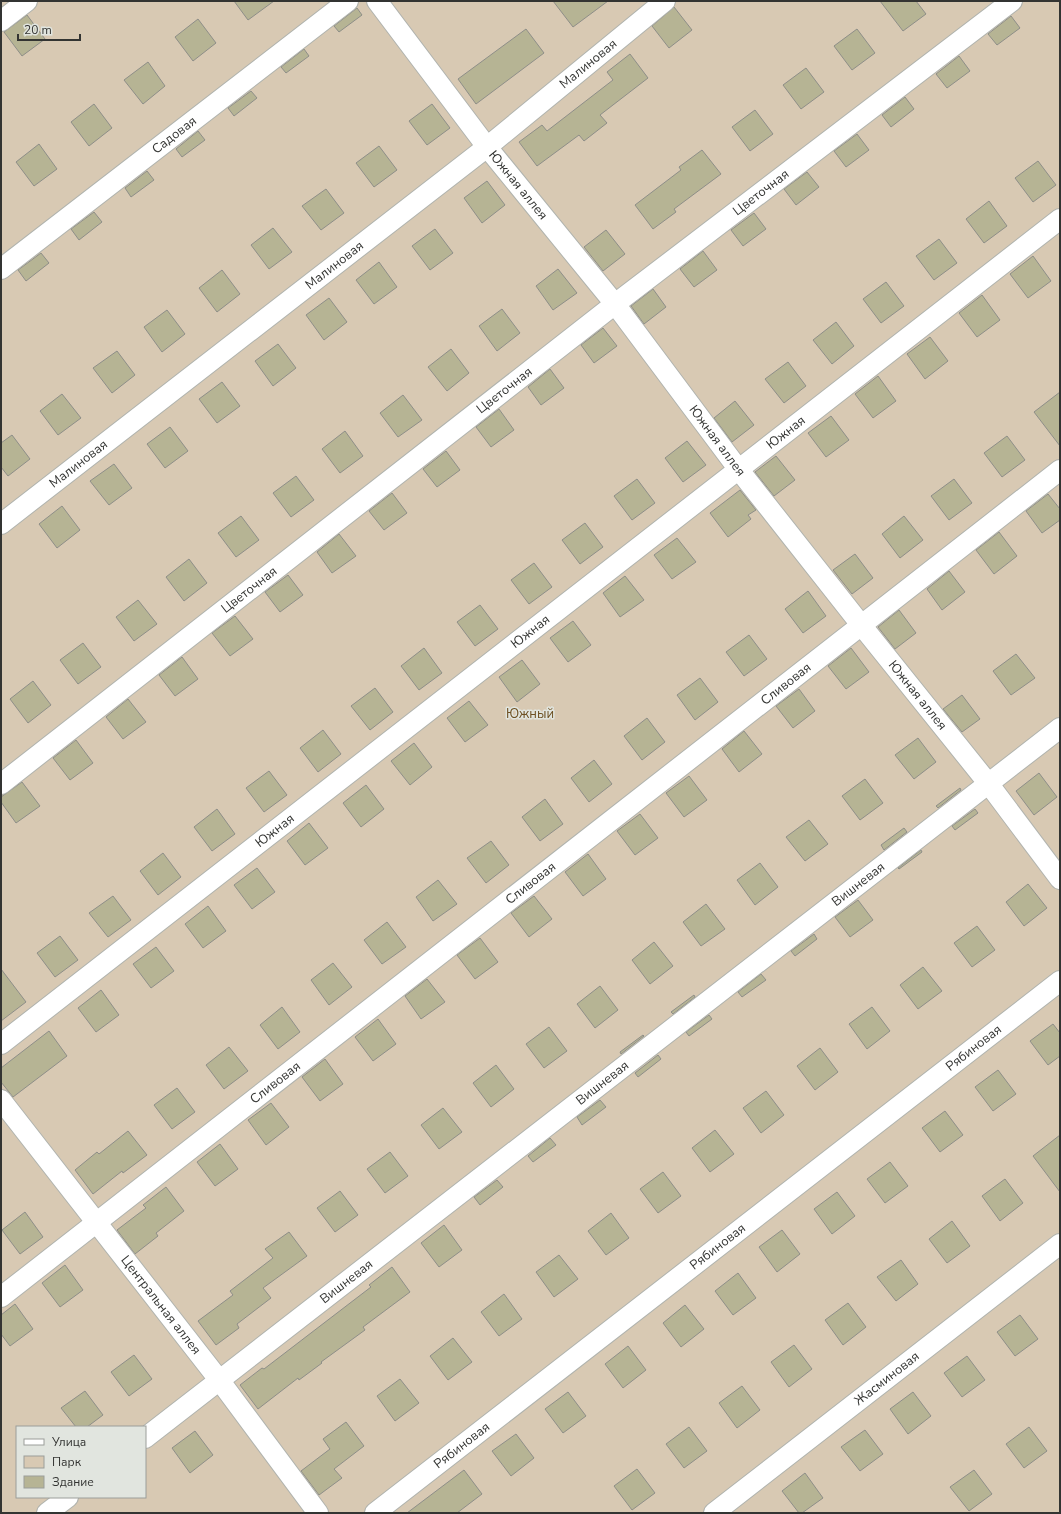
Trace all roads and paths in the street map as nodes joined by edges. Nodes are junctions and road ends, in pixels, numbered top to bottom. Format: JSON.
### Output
{"nodes":[{"id":1,"x":27,"y":1,"type":"edge"},
{"id":2,"x":348,"y":1,"type":"edge"},
{"id":3,"x":377,"y":1,"type":"edge"},
{"id":4,"x":665,"y":1,"type":"edge"},
{"id":5,"x":1012,"y":1,"type":"edge"},
{"id":6,"x":1,"y":21,"type":"edge"},
{"id":7,"x":487,"y":147,"type":"junction"},
{"id":8,"x":1060,"y":219,"type":"edge"},
{"id":9,"x":1,"y":269,"type":"edge"},
{"id":10,"x":615,"y":304,"type":"junction"},
{"id":11,"x":739,"y":470,"type":"junction"},
{"id":12,"x":1060,"y":470,"type":"edge"},
{"id":13,"x":1,"y":524,"type":"edge"},
{"id":14,"x":862,"y":626,"type":"junction"},
{"id":15,"x":1060,"y":728,"type":"edge"},
{"id":16,"x":988,"y":783,"type":"junction"},
{"id":17,"x":1,"y":784,"type":"edge"},
{"id":18,"x":1060,"y":879,"type":"edge"},
{"id":19,"x":1060,"y":981,"type":"edge"},
{"id":20,"x":1,"y":1044,"type":"edge"},
{"id":21,"x":1,"y":1100,"type":"edge"},
{"id":22,"x":97,"y":1223,"type":"junction"},
{"id":23,"x":1060,"y":1244,"type":"edge"},
{"id":24,"x":1,"y":1297,"type":"edge"},
{"id":25,"x":220,"y":1381,"type":"junction"},
{"id":26,"x":146,"y":1437,"type":"edge"},
{"id":27,"x":67,"y":1498,"type":"edge"},
{"id":28,"x":47,"y":1513,"type":"edge"},
{"id":29,"x":318,"y":1513,"type":"edge"},
{"id":30,"x":375,"y":1513,"type":"edge"},
{"id":31,"x":714,"y":1513,"type":"edge"}],
"edges":[{"from":1,"to":6,"type":"street"},
{"from":2,"to":9,"type":"street","name":"Садовая"},
{"from":3,"to":7,"type":"street","name":"Южная аллея"},
{"from":4,"to":7,"type":"street","name":"Малиновая"},
{"from":5,"to":10,"type":"street","name":"Цветочная"},
{"from":7,"to":10,"type":"street","name":"Южная аллея"},
{"from":7,"to":13,"type":"street","name":"Малиновая"},
{"from":8,"to":11,"type":"street","name":"Южная"},
{"from":10,"to":11,"type":"street","name":"Южная аллея"},
{"from":10,"to":17,"type":"street","name":"Цветочная"},
{"from":11,"to":14,"type":"street","name":"Южная аллея"},
{"from":11,"to":20,"type":"street","name":"Южная"},
{"from":12,"to":14,"type":"street","name":"Сливовая"},
{"from":14,"to":16,"type":"street","name":"Южная аллея"},
{"from":14,"to":22,"type":"street","name":"Сливовая"},
{"from":15,"to":16,"type":"street","name":"Вишневая"},
{"from":16,"to":18,"type":"street","name":"Южная аллея"},
{"from":16,"to":25,"type":"street","name":"Вишневая"},
{"from":19,"to":30,"type":"street","name":"Рябиновая"},
{"from":21,"to":22,"type":"street","name":"Центральная аллея"},
{"from":22,"to":24,"type":"street","name":"Сливовая"},
{"from":22,"to":25,"type":"street","name":"Центральная аллея"},
{"from":23,"to":31,"type":"street","name":"Жасминовая"},
{"from":25,"to":26,"type":"street","name":"Вишневая"},
{"from":25,"to":29,"type":"street","name":"Центральная аллея"},
{"from":27,"to":28,"type":"street"}]}
